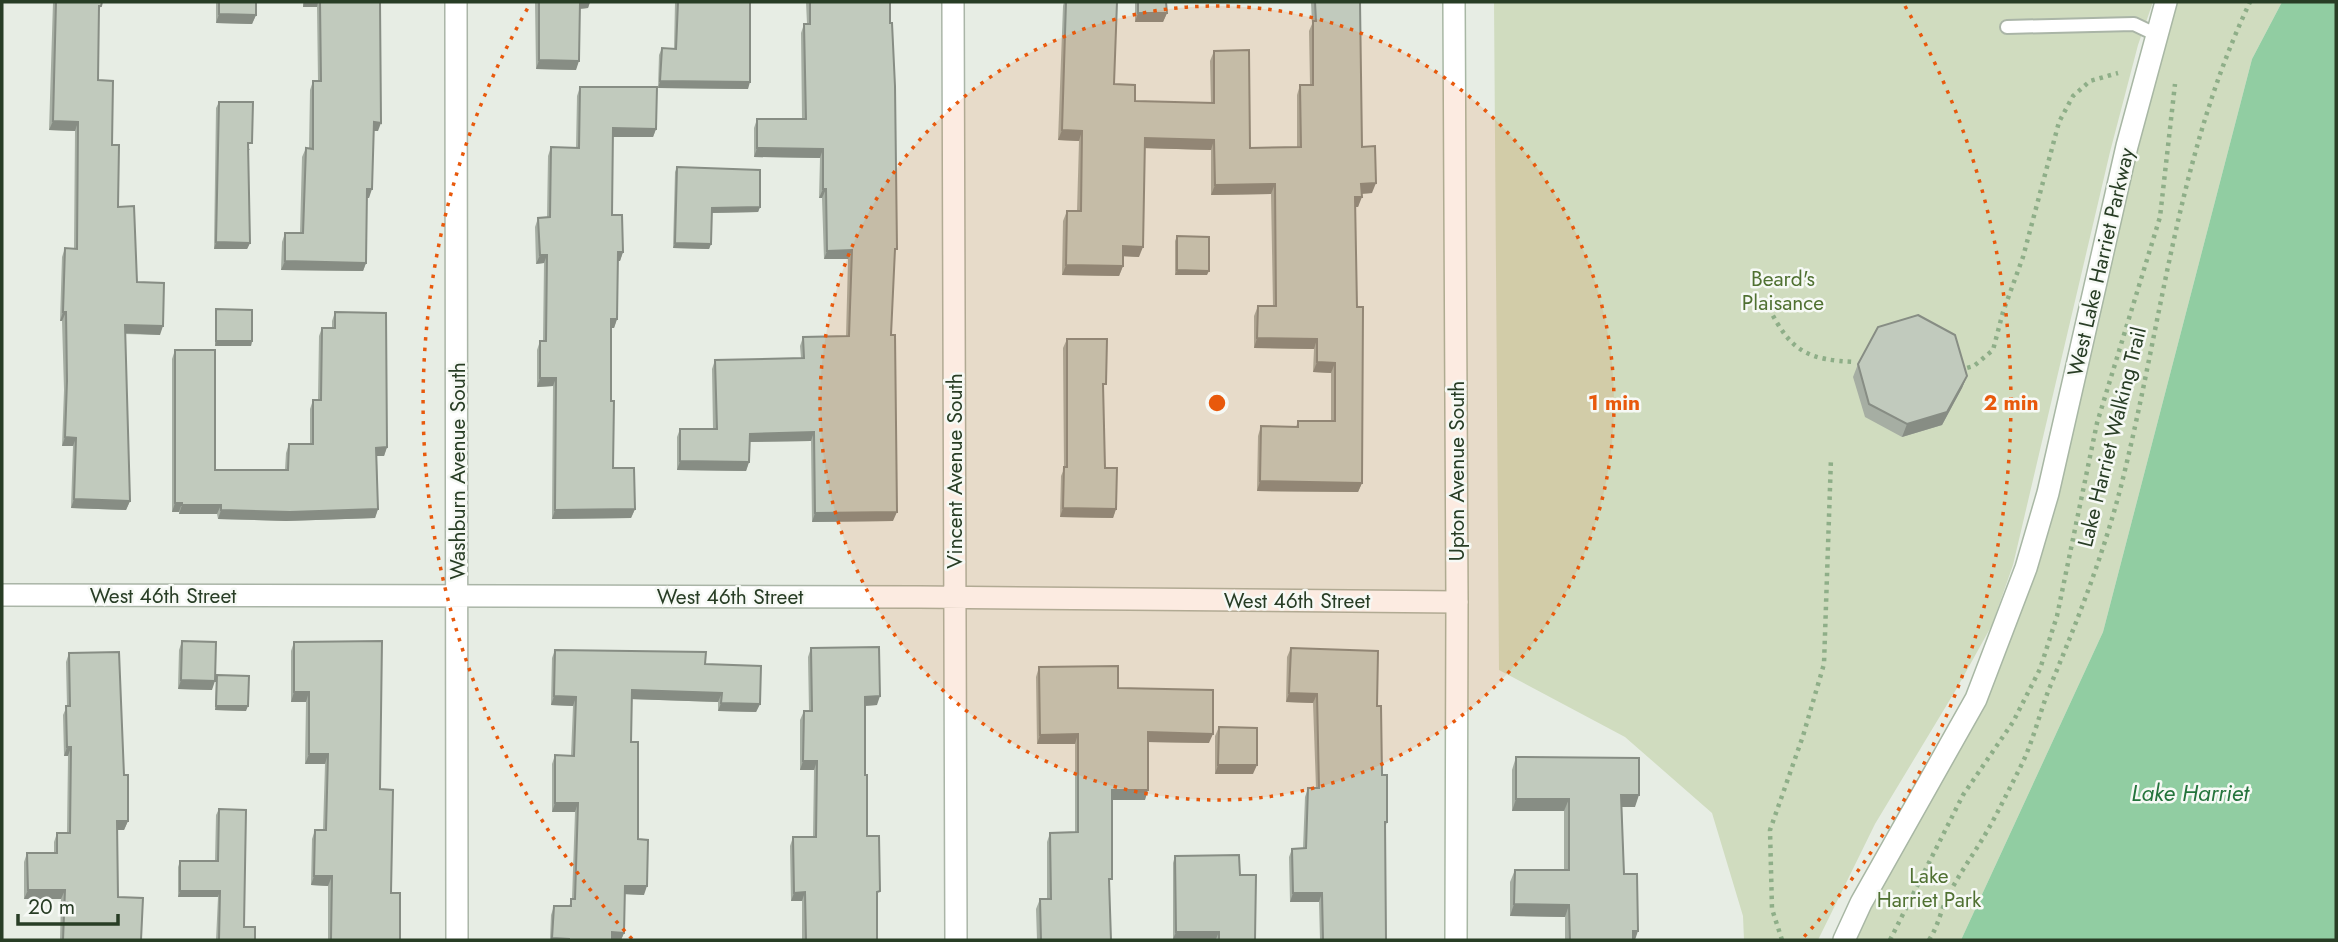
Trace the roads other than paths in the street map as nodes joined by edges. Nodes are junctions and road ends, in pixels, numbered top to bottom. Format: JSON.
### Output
{"nodes":[{"id":1,"x":456,"y":2,"type":"edge"},
{"id":2,"x":953,"y":2,"type":"edge"},
{"id":3,"x":1454,"y":2,"type":"edge"},
{"id":4,"x":2166,"y":2,"type":"edge"},
{"id":5,"x":2007,"y":27,"type":"dead end"},
{"id":6,"x":2155,"y":34,"type":"junction"},
{"id":7,"x":2,"y":595,"type":"edge"},
{"id":8,"x":458,"y":597,"type":"junction"},
{"id":9,"x":955,"y":598,"type":"junction"},
{"id":10,"x":1457,"y":602,"type":"junction"},
{"id":11,"x":457,"y":940,"type":"edge"},
{"id":12,"x":956,"y":940,"type":"edge"},
{"id":13,"x":1456,"y":940,"type":"edge"},
{"id":14,"x":1844,"y":940,"type":"edge"}],
"edges":[{"from":1,"to":8,"type":"street","name":"Washburn Avenue South"},
{"from":2,"to":9,"type":"street","name":"Vincent Avenue South"},
{"from":3,"to":10,"type":"street","name":"Upton Avenue South"},
{"from":4,"to":6,"type":"street","name":"West Lake Harriet Parkway"},
{"from":5,"to":6,"type":"lane"},
{"from":6,"to":14,"type":"street","name":"West Lake Harriet Parkway"},
{"from":7,"to":8,"type":"street","name":"West 46th Street"},
{"from":8,"to":9,"type":"street","name":"West 46th Street"},
{"from":8,"to":11,"type":"street","name":"Washburn Avenue South"},
{"from":9,"to":10,"type":"street","name":"West 46th Street"},
{"from":9,"to":12,"type":"street","name":"Vincent Avenue South"},
{"from":10,"to":13,"type":"street","name":"Upton Avenue South"}]}
